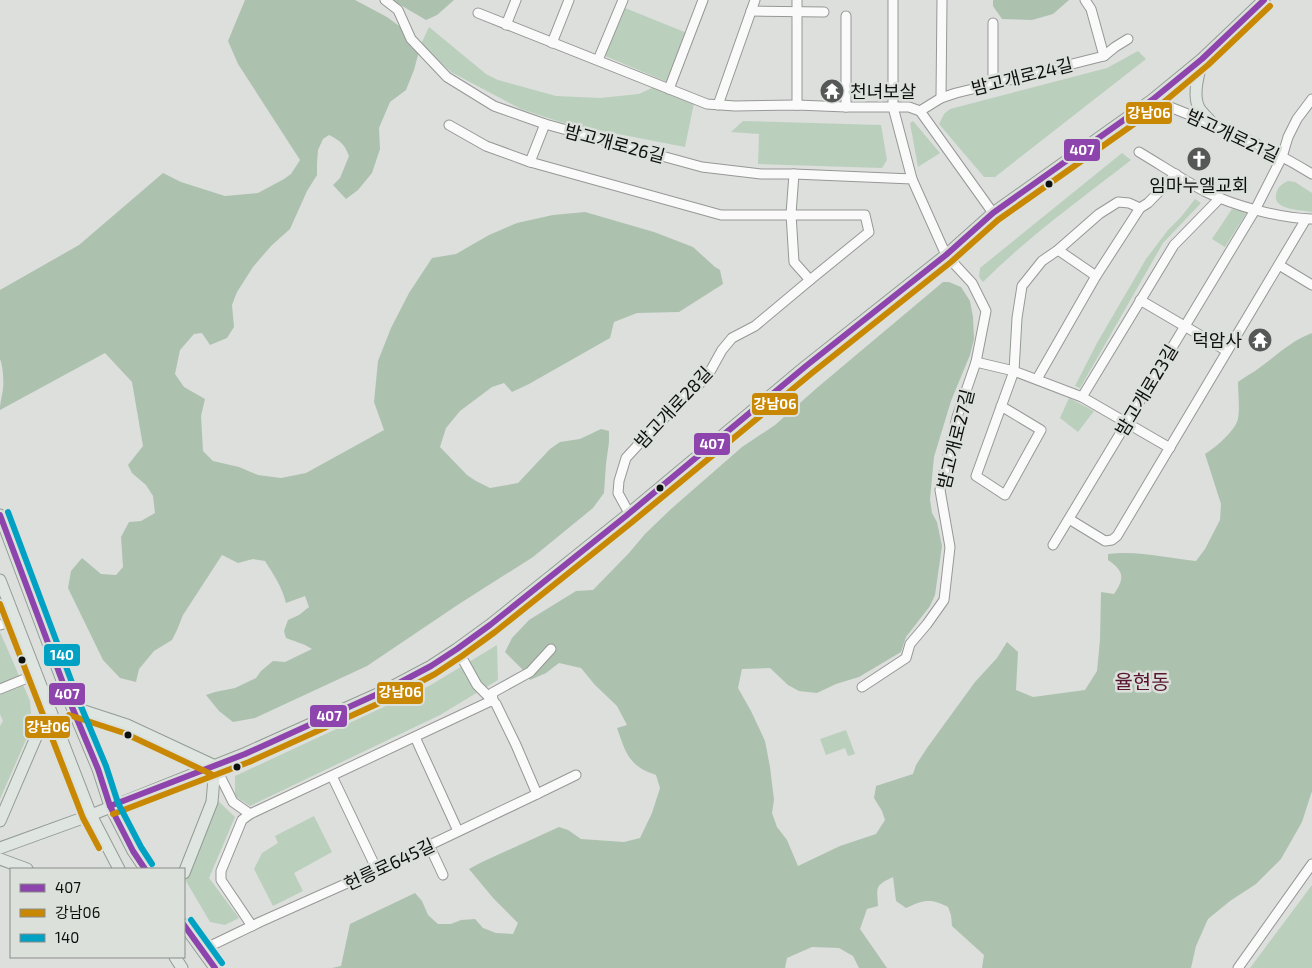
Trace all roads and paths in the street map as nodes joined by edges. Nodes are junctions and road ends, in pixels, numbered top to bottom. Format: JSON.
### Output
{"nodes":[{"id":1,"x":385,"y":0,"type":"edge"},
{"id":2,"x":516,"y":0,"type":"edge"},
{"id":3,"x":569,"y":0,"type":"edge"},
{"id":4,"x":623,"y":0,"type":"edge"},
{"id":5,"x":703,"y":0,"type":"edge"},
{"id":6,"x":755,"y":0,"type":"edge"},
{"id":7,"x":797,"y":0,"type":"edge"},
{"id":8,"x":893,"y":0,"type":"edge"},
{"id":9,"x":942,"y":0,"type":"edge"},
{"id":10,"x":1085,"y":0,"type":"edge"},
{"id":11,"x":1264,"y":0,"type":"edge"},
{"id":12,"x":751,"y":11,"type":"junction"},
{"id":13,"x":798,"y":12,"type":"junction"},
{"id":14,"x":824,"y":12,"type":"dead end"},
{"id":15,"x":478,"y":13,"type":"dead end"},
{"id":16,"x":846,"y":16,"type":"dead end"},
{"id":17,"x":993,"y":23,"type":"dead end"},
{"id":18,"x":506,"y":25,"type":"junction"},
{"id":19,"x":1128,"y":39,"type":"dead end"},
{"id":20,"x":552,"y":44,"type":"junction"},
{"id":21,"x":1104,"y":56,"type":"junction"},
{"id":22,"x":1202,"y":59,"type":"junction"},
{"id":23,"x":598,"y":60,"type":"junction"},
{"id":24,"x":993,"y":84,"type":"junction"},
{"id":25,"x":669,"y":88,"type":"junction"},
{"id":26,"x":941,"y":98,"type":"junction"},
{"id":27,"x":1312,"y":98,"type":"edge"},
{"id":28,"x":1152,"y":100,"type":"junction"},
{"id":29,"x":718,"y":105,"type":"junction"},
{"id":30,"x":797,"y":105,"type":"junction"},
{"id":31,"x":846,"y":107,"type":"junction"},
{"id":32,"x":893,"y":107,"type":"junction"},
{"id":33,"x":920,"y":111,"type":"junction"},
{"id":34,"x":545,"y":124,"type":"junction"},
{"id":35,"x":1213,"y":124,"type":"junction"},
{"id":36,"x":449,"y":125,"type":"dead end"},
{"id":37,"x":1139,"y":152,"type":"dead end"},
{"id":38,"x":1282,"y":157,"type":"junction"},
{"id":39,"x":530,"y":162,"type":"junction"},
{"id":40,"x":794,"y":174,"type":"junction"},
{"id":41,"x":1176,"y":174,"type":"junction"},
{"id":42,"x":1312,"y":174,"type":"edge"},
{"id":43,"x":912,"y":179,"type":"junction"},
{"id":44,"x":1220,"y":198,"type":"junction"},
{"id":45,"x":1140,"y":208,"type":"junction"},
{"id":46,"x":1255,"y":210,"type":"junction"},
{"id":47,"x":993,"y":213,"type":"junction"},
{"id":48,"x":791,"y":214,"type":"junction"},
{"id":49,"x":1309,"y":219,"type":"edge"},
{"id":50,"x":1058,"y":250,"type":"junction"},
{"id":51,"x":946,"y":255,"type":"junction"},
{"id":52,"x":1279,"y":265,"type":"junction"},
{"id":53,"x":1096,"y":276,"type":"junction"},
{"id":54,"x":810,"y":280,"type":"junction"},
{"id":55,"x":1312,"y":285,"type":"edge"},
{"id":56,"x":1140,"y":300,"type":"junction"},
{"id":57,"x":1184,"y":326,"type":"junction"},
{"id":58,"x":1228,"y":351,"type":"junction"},
{"id":59,"x":976,"y":362,"type":"junction"},
{"id":60,"x":1014,"y":371,"type":"junction"},
{"id":61,"x":1037,"y":379,"type":"junction"},
{"id":62,"x":1082,"y":397,"type":"junction"},
{"id":63,"x":1001,"y":406,"type":"junction"},
{"id":64,"x":1126,"y":423,"type":"junction"},
{"id":65,"x":1170,"y":448,"type":"junction"},
{"id":66,"x":629,"y":514,"type":"junction"},
{"id":67,"x":0,"y":515,"type":"edge"},
{"id":68,"x":1069,"y":520,"type":"junction"},
{"id":69,"x":1053,"y":545,"type":"dead end"},
{"id":70,"x":0,"y":580,"type":"edge"},
{"id":71,"x":16,"y":620,"type":"junction"},
{"id":72,"x":0,"y":625,"type":"edge"},
{"id":73,"x":457,"y":649,"type":"junction"},
{"id":74,"x":551,"y":649,"type":"dead end"},
{"id":75,"x":37,"y":674,"type":"junction"},
{"id":76,"x":862,"y":687,"type":"dead end"},
{"id":77,"x":0,"y":689,"type":"edge"},
{"id":78,"x":493,"y":700,"type":"junction"},
{"id":79,"x":49,"y":707,"type":"junction"},
{"id":80,"x":72,"y":707,"type":"junction"},
{"id":81,"x":415,"y":737,"type":"junction"},
{"id":82,"x":215,"y":766,"type":"junction"},
{"id":83,"x":576,"y":775,"type":"dead end"},
{"id":84,"x":332,"y":776,"type":"junction"},
{"id":85,"x":537,"y":794,"type":"junction"},
{"id":86,"x":110,"y":806,"type":"junction"},
{"id":87,"x":91,"y":814,"type":"junction"},
{"id":88,"x":250,"y":814,"type":"junction"},
{"id":89,"x":0,"y":821,"type":"edge"},
{"id":90,"x":458,"y":831,"type":"junction"},
{"id":91,"x":429,"y":845,"type":"junction"},
{"id":92,"x":0,"y":848,"type":"edge"},
{"id":93,"x":0,"y":859,"type":"edge"},
{"id":94,"x":1312,"y":864,"type":"edge"},
{"id":95,"x":24,"y":868,"type":"edge"},
{"id":96,"x":118,"y":868,"type":"edge"},
{"id":97,"x":145,"y":868,"type":"edge"},
{"id":98,"x":185,"y":870,"type":"edge"},
{"id":99,"x":377,"y":870,"type":"junction"},
{"id":100,"x":443,"y":876,"type":"dead end"},
{"id":101,"x":185,"y":926,"type":"edge"},
{"id":102,"x":252,"y":926,"type":"junction"},
{"id":103,"x":202,"y":950,"type":"junction"},
{"id":104,"x":215,"y":968,"type":"edge"},
{"id":105,"x":1238,"y":968,"type":"edge"}],
"edges":[{"from":1,"to":34,"type":"street","name":"밤고개로26길"},
{"from":2,"to":18,"type":"street"},
{"from":3,"to":20,"type":"street"},
{"from":4,"to":23,"type":"street"},
{"from":5,"to":25,"type":"street"},
{"from":6,"to":12,"type":"street"},
{"from":7,"to":13,"type":"street"},
{"from":8,"to":32,"type":"street"},
{"from":9,"to":26,"type":"street"},
{"from":10,"to":21,"type":"street"},
{"from":11,"to":22,"type":"main road"},
{"from":12,"to":13,"type":"street"},
{"from":12,"to":29,"type":"street"},
{"from":13,"to":14,"type":"street"},
{"from":13,"to":30,"type":"street"},
{"from":15,"to":18,"type":"street"},
{"from":16,"to":31,"type":"street"},
{"from":17,"to":24,"type":"street"},
{"from":18,"to":20,"type":"street"},
{"from":19,"to":21,"type":"street","name":"밤고개로24길"},
{"from":20,"to":23,"type":"street"},
{"from":21,"to":24,"type":"street","name":"밤고개로24길"},
{"from":22,"to":28,"type":"main road"},
{"from":22,"to":35,"type":"main road"},
{"from":23,"to":25,"type":"street"},
{"from":24,"to":26,"type":"street","name":"밤고개로24길"},
{"from":25,"to":29,"type":"street"},
{"from":26,"to":33,"type":"street","name":"밤고개로24길"},
{"from":27,"to":38,"type":"street","name":"밤고개로23길"},
{"from":28,"to":35,"type":"street","name":"밤고개로21길"},
{"from":28,"to":47,"type":"main road"},
{"from":29,"to":30,"type":"street"},
{"from":30,"to":31,"type":"street"},
{"from":31,"to":32,"type":"street"},
{"from":32,"to":33,"type":"street"},
{"from":32,"to":43,"type":"street"},
{"from":33,"to":47,"type":"street"},
{"from":34,"to":39,"type":"street"},
{"from":34,"to":40,"type":"street","name":"밤고개로26길"},
{"from":35,"to":38,"type":"street","name":"밤고개로21길"},
{"from":36,"to":39,"type":"street"},
{"from":37,"to":41,"type":"street"},
{"from":38,"to":42,"type":"street","name":"밤고개로21길"},
{"from":38,"to":46,"type":"street","name":"밤고개로23길"},
{"from":39,"to":48,"type":"street"},
{"from":40,"to":43,"type":"street","name":"밤고개로26길"},
{"from":40,"to":48,"type":"street"},
{"from":41,"to":44,"type":"street"},
{"from":41,"to":45,"type":"street"},
{"from":43,"to":51,"type":"street"},
{"from":44,"to":46,"type":"street"},
{"from":44,"to":56,"type":"street"},
{"from":45,"to":50,"type":"street","name":"밤고개로27길"},
{"from":45,"to":53,"type":"street"},
{"from":46,"to":49,"type":"street"},
{"from":46,"to":57,"type":"street","name":"밤고개로23길"},
{"from":47,"to":51,"type":"main road"},
{"from":48,"to":54,"type":"street"},
{"from":48,"to":54,"type":"street"},
{"from":49,"to":52,"type":"street"},
{"from":50,"to":53,"type":"street"},
{"from":50,"to":60,"type":"street","name":"밤고개로27길"},
{"from":51,"to":59,"type":"street","name":"밤고개로27길"},
{"from":51,"to":66,"type":"main road"},
{"from":52,"to":55,"type":"street"},
{"from":52,"to":58,"type":"street"},
{"from":53,"to":61,"type":"street"},
{"from":54,"to":66,"type":"street","name":"밤고개로28길"},
{"from":56,"to":57,"type":"street"},
{"from":56,"to":62,"type":"street"},
{"from":57,"to":58,"type":"street"},
{"from":57,"to":64,"type":"street","name":"밤고개로23길"},
{"from":58,"to":65,"type":"street"},
{"from":59,"to":60,"type":"street"},
{"from":59,"to":76,"type":"street","name":"밤고개로27길"},
{"from":60,"to":61,"type":"street"},
{"from":60,"to":63,"type":"street","name":"밤고개로27길"},
{"from":61,"to":62,"type":"street"},
{"from":62,"to":64,"type":"street"},
{"from":63,"to":63,"type":"street","name":"밤고개로27길"},
{"from":64,"to":65,"type":"street"},
{"from":64,"to":68,"type":"street","name":"밤고개로23길"},
{"from":65,"to":68,"type":"street"},
{"from":66,"to":73,"type":"main road"},
{"from":67,"to":80,"type":"main road"},
{"from":68,"to":69,"type":"street","name":"밤고개로23길"},
{"from":70,"to":71,"type":"main road"},
{"from":71,"to":72,"type":"street"},
{"from":71,"to":75,"type":"main road"},
{"from":73,"to":78,"type":"street"},
{"from":73,"to":82,"type":"main road"},
{"from":74,"to":78,"type":"street"},
{"from":75,"to":77,"type":"street"},
{"from":75,"to":79,"type":"main road"},
{"from":78,"to":81,"type":"street"},
{"from":78,"to":85,"type":"street"},
{"from":79,"to":87,"type":"main road"},
{"from":79,"to":89,"type":"main road"},
{"from":80,"to":82,"type":"main road"},
{"from":80,"to":86,"type":"main road"},
{"from":81,"to":84,"type":"street"},
{"from":81,"to":90,"type":"street"},
{"from":82,"to":86,"type":"main road"},
{"from":82,"to":88,"type":"street"},
{"from":82,"to":98,"type":"main road"},
{"from":83,"to":85,"type":"street","name":"헌릉로645길"},
{"from":84,"to":88,"type":"street"},
{"from":84,"to":99,"type":"street"},
{"from":85,"to":90,"type":"street","name":"헌릉로645길"},
{"from":86,"to":87,"type":"main road"},
{"from":86,"to":97,"type":"main road"},
{"from":87,"to":92,"type":"main road"},
{"from":87,"to":96,"type":"main road"},
{"from":88,"to":102,"type":"street"},
{"from":90,"to":91,"type":"street","name":"헌릉로645길"},
{"from":91,"to":99,"type":"street","name":"헌릉로645길"},
{"from":91,"to":100,"type":"street"},
{"from":93,"to":95,"type":"main road"},
{"from":94,"to":105,"type":"street"},
{"from":99,"to":102,"type":"street","name":"헌릉로645길"},
{"from":101,"to":103,"type":"main road"},
{"from":102,"to":103,"type":"street","name":"헌릉로645길"},
{"from":103,"to":104,"type":"main road"}]}
